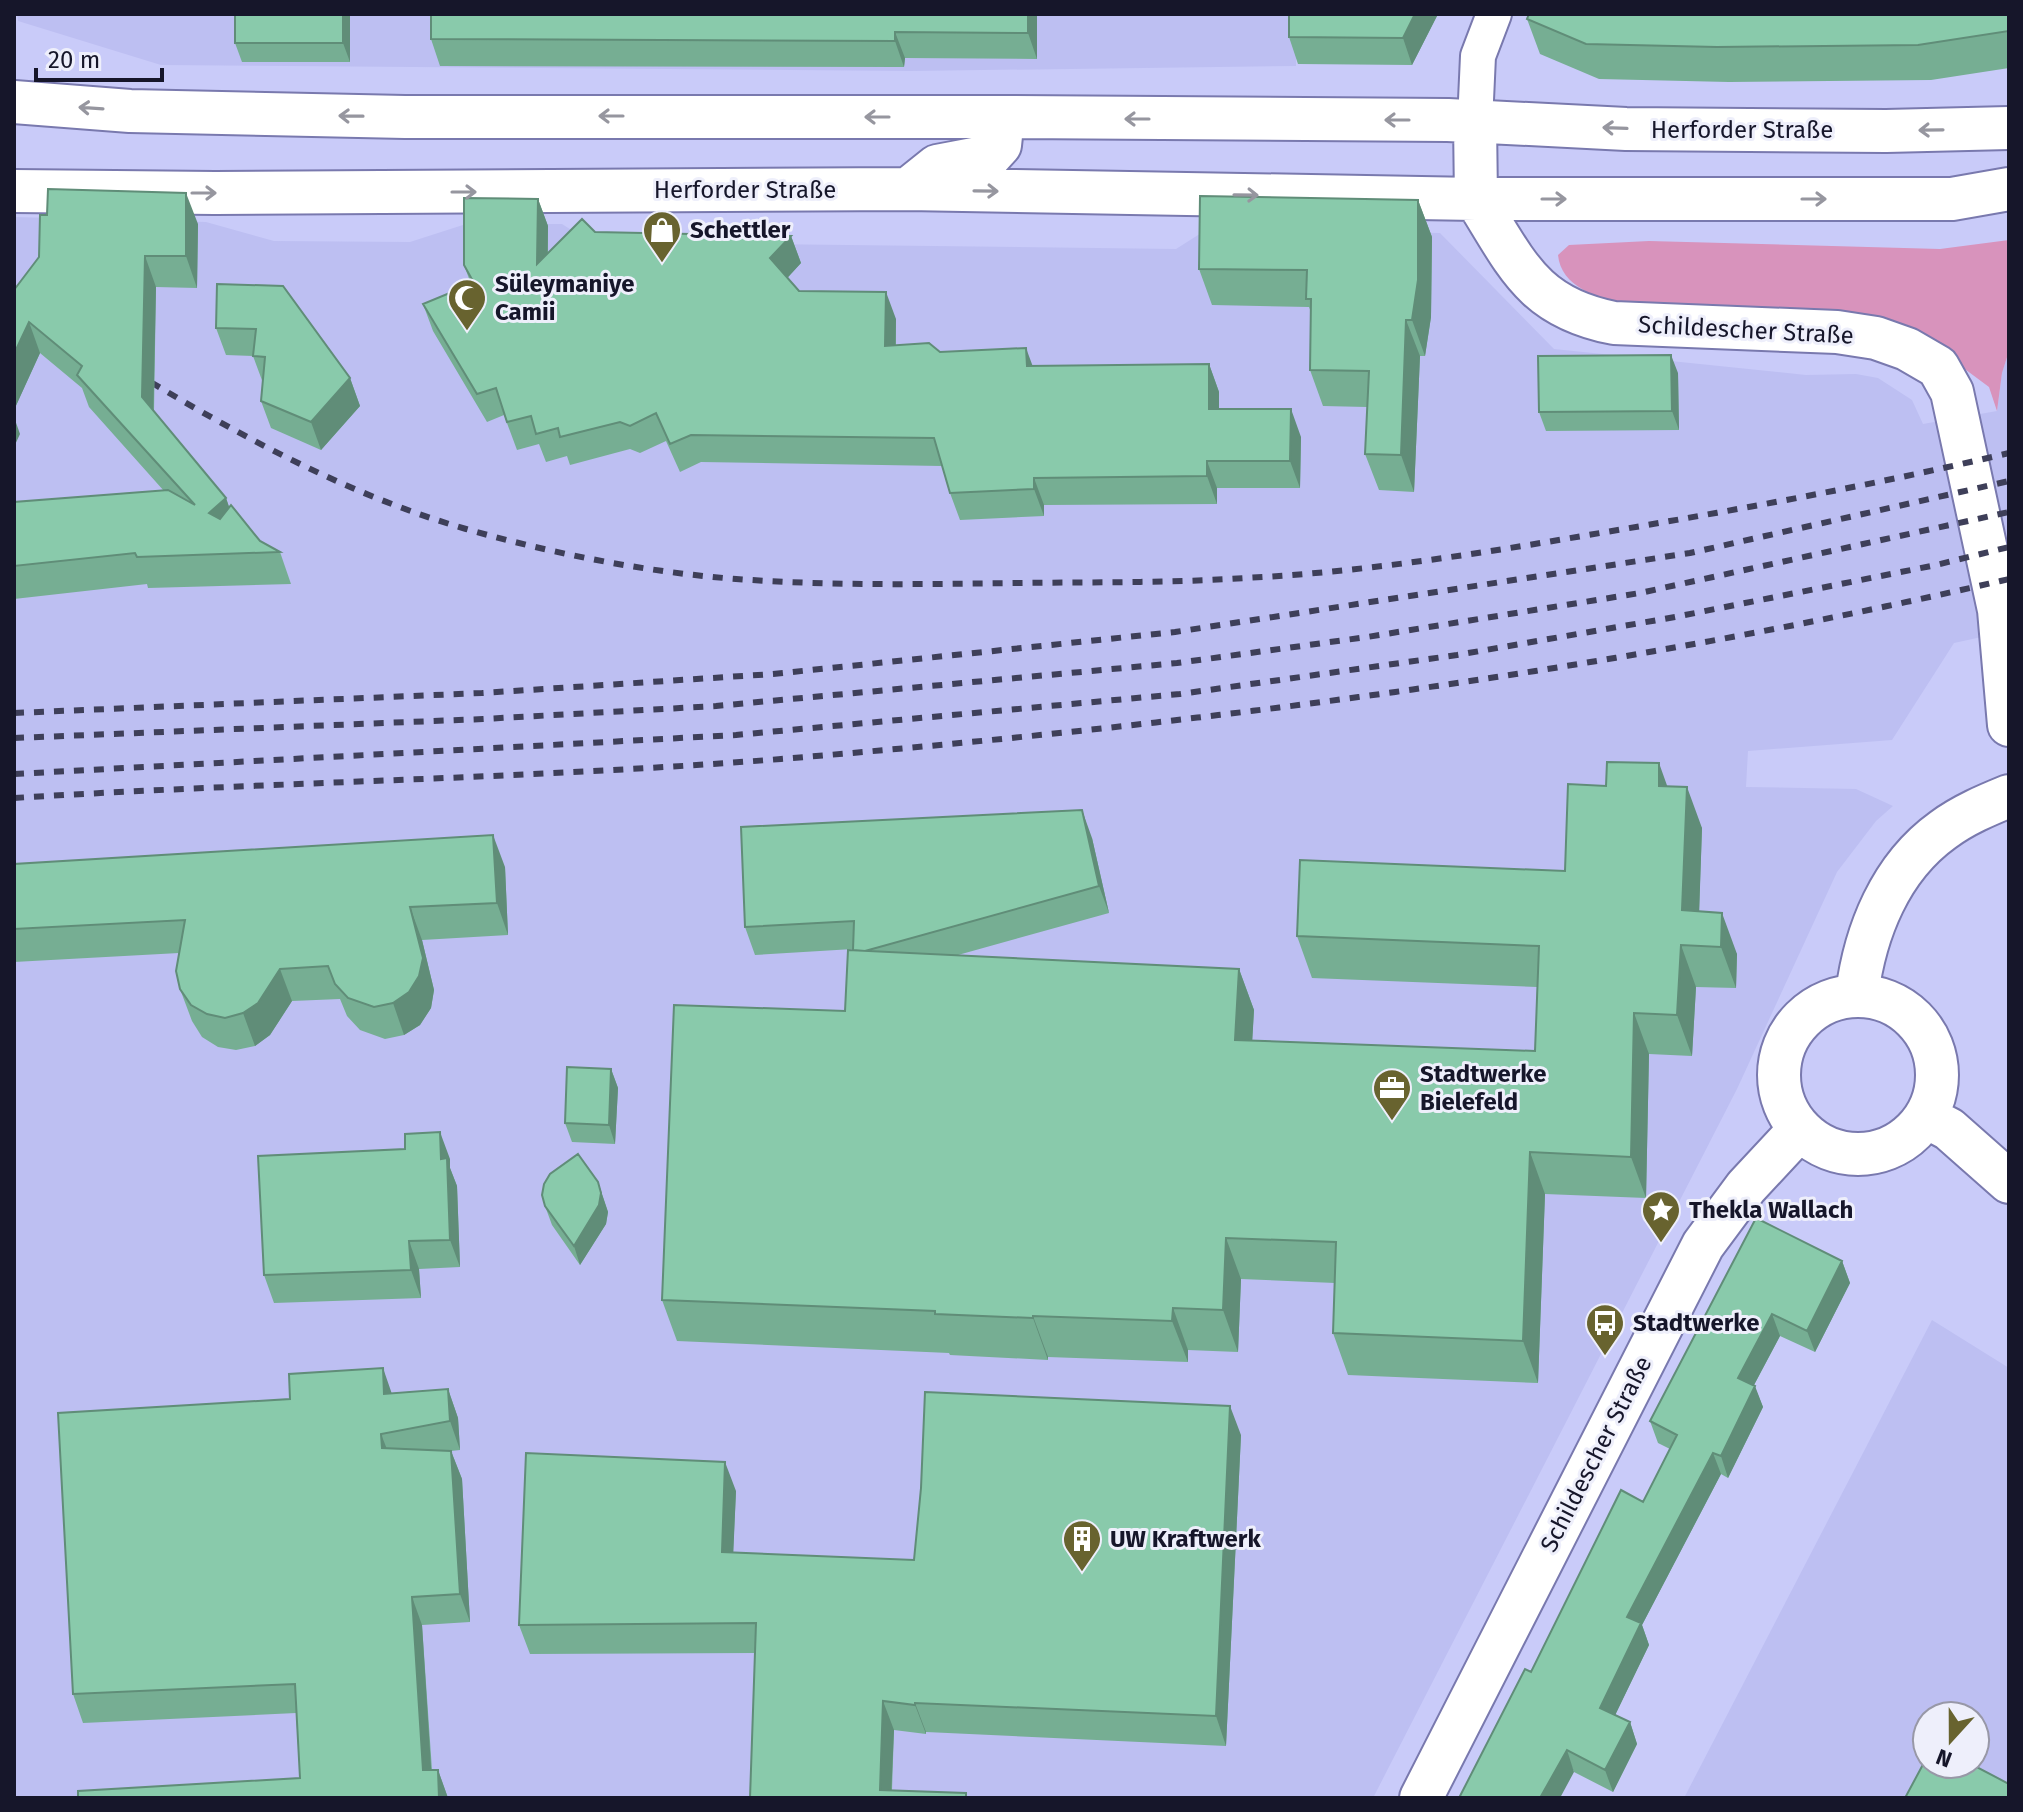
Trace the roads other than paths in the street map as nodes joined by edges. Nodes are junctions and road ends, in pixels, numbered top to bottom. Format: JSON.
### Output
{"nodes":[{"id":1,"x":1494,"y":14,"type":"edge"},
{"id":2,"x":14,"y":102,"type":"edge"},
{"id":3,"x":1003,"y":117,"type":"junction"},
{"id":4,"x":1475,"y":122,"type":"junction"},
{"id":5,"x":2009,"y":128,"type":"edge"},
{"id":6,"x":908,"y":189,"type":"junction"},
{"id":7,"x":2009,"y":189,"type":"edge"},
{"id":8,"x":14,"y":191,"type":"edge"},
{"id":9,"x":1476,"y":199,"type":"junction"},
{"id":10,"x":2009,"y":725,"type":"edge"},
{"id":11,"x":2009,"y":796,"type":"edge"},
{"id":12,"x":1857,"y":994,"type":"junction"},
{"id":13,"x":1926,"y":1117,"type":"junction"},
{"id":14,"x":1800,"y":1129,"type":"junction"},
{"id":15,"x":2009,"y":1182,"type":"edge"},
{"id":16,"x":1421,"y":1798,"type":"edge"}],
"edges":[{"from":1,"to":4,"type":"street"},
{"from":3,"to":2,"type":"street","name":"Herforder Straße","one_way":true},
{"from":4,"to":3,"type":"street","name":"Herforder Straße","one_way":true},
{"from":3,"to":6,"type":"street"},
{"from":5,"to":4,"type":"street","name":"Herforder Straße","one_way":true},
{"from":4,"to":9,"type":"street"},
{"from":8,"to":6,"type":"street","name":"Herforder Straße","one_way":true},
{"from":6,"to":9,"type":"street","name":"Herforder Straße","one_way":true},
{"from":9,"to":7,"type":"street","name":"Herforder Straße","one_way":true},
{"from":9,"to":10,"type":"street","name":"Schildescher Straße"},
{"from":11,"to":12,"type":"street"},
{"from":12,"to":13,"type":"street"},
{"from":12,"to":14,"type":"street"},
{"from":13,"to":14,"type":"street"},
{"from":13,"to":15,"type":"street"},
{"from":14,"to":16,"type":"street","name":"Schildescher Straße"}]}
